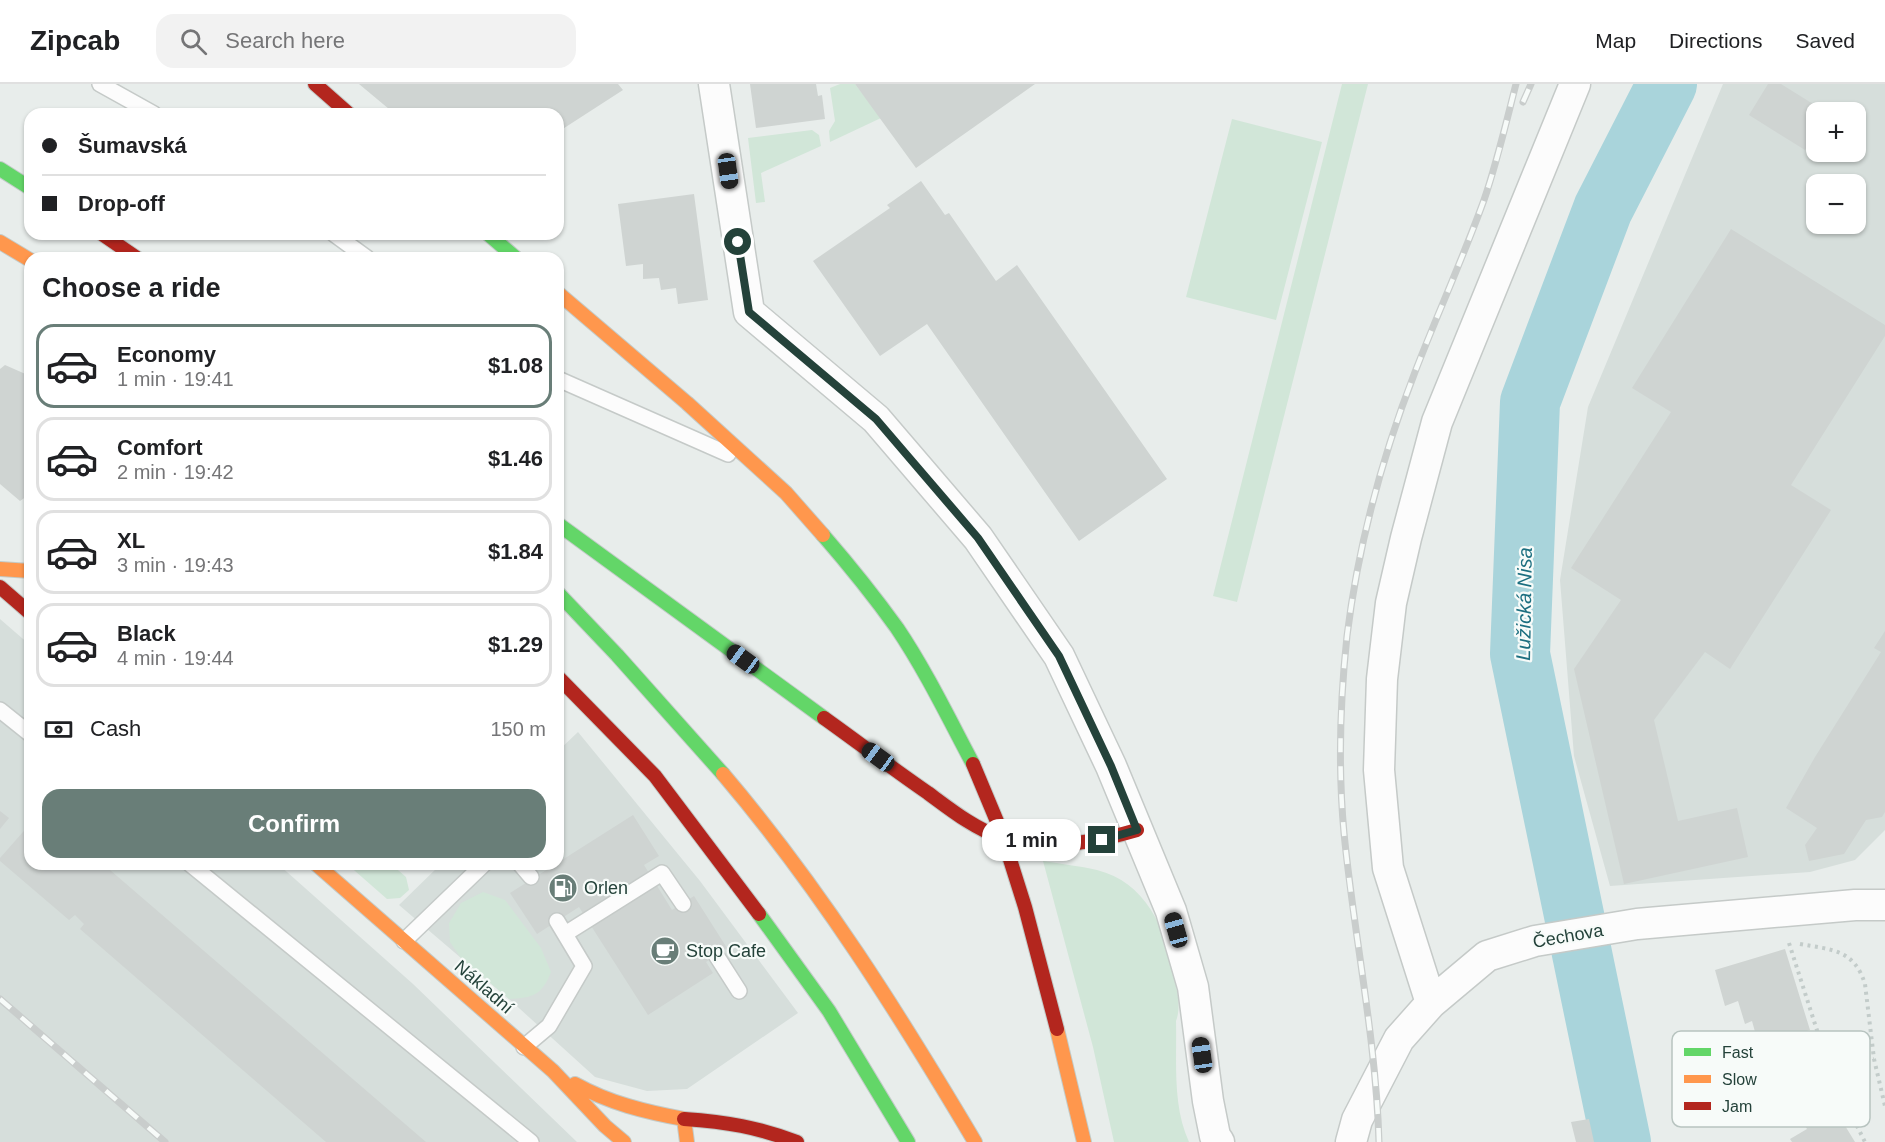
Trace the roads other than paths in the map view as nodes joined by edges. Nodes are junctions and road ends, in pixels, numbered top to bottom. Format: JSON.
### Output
{"nodes":[{"id":1,"x":99,"y":84,"type":"edge"},
{"id":2,"x":315,"y":84,"type":"edge"},
{"id":3,"x":714,"y":84,"type":"edge"},
{"id":4,"x":1575,"y":84,"type":"edge"},
{"id":5,"x":143,"y":108,"type":"edge"},
{"id":6,"x":342,"y":108,"type":"edge"},
{"id":7,"x":0,"y":169,"type":"edge"},
{"id":8,"x":24,"y":184,"type":"edge"},
{"id":9,"x":111,"y":240,"type":"edge"},
{"id":10,"x":342,"y":240,"type":"edge"},
{"id":11,"x":495,"y":240,"type":"edge"},
{"id":12,"x":0,"y":242,"type":"edge"},
{"id":13,"x":128,"y":252,"type":"edge"},
{"id":14,"x":359,"y":252,"type":"edge"},
{"id":15,"x":509,"y":252,"type":"edge"},
{"id":16,"x":24,"y":256,"type":"edge"},
{"id":17,"x":564,"y":298,"type":"edge"},
{"id":18,"x":564,"y":382,"type":"edge"},
{"id":19,"x":758,"y":467,"type":"junction"},
{"id":20,"x":564,"y":528,"type":"edge"},
{"id":21,"x":0,"y":569,"type":"edge"},
{"id":22,"x":24,"y":571,"type":"edge"},
{"id":23,"x":0,"y":587,"type":"edge"},
{"id":24,"x":564,"y":600,"type":"edge"},
{"id":25,"x":24,"y":608,"type":"edge"},
{"id":26,"x":564,"y":683,"type":"edge"},
{"id":27,"x":0,"y":710,"type":"edge"},
{"id":28,"x":24,"y":729,"type":"edge"},
{"id":29,"x":1137,"y":830,"type":"junction"},
{"id":30,"x":197,"y":870,"type":"edge"},
{"id":31,"x":323,"y":870,"type":"edge"},
{"id":32,"x":478,"y":870,"type":"edge"},
{"id":33,"x":525,"y":870,"type":"edge"},
{"id":34,"x":531,"y":877,"type":"dead end"},
{"id":35,"x":683,"y":904,"type":"dead end"},
{"id":36,"x":1885,"y":905,"type":"edge"},
{"id":37,"x":404,"y":941,"type":"junction"},
{"id":38,"x":717,"y":955,"type":"dead end"},
{"id":39,"x":739,"y":991,"type":"dead end"},
{"id":40,"x":1431,"y":1003,"type":"junction"},
{"id":41,"x":525,"y":1047,"type":"junction"},
{"id":42,"x":552,"y":1071,"type":"junction"},
{"id":43,"x":684,"y":1119,"type":"junction"},
{"id":44,"x":531,"y":1142,"type":"edge"},
{"id":45,"x":624,"y":1142,"type":"edge"},
{"id":46,"x":687,"y":1142,"type":"edge"},
{"id":47,"x":797,"y":1142,"type":"edge"},
{"id":48,"x":908,"y":1142,"type":"edge"},
{"id":49,"x":975,"y":1142,"type":"edge"},
{"id":50,"x":1084,"y":1142,"type":"edge"},
{"id":51,"x":1219,"y":1142,"type":"edge"},
{"id":52,"x":1351,"y":1142,"type":"edge"}],
"edges":[{"from":1,"to":5,"type":"lane"},
{"from":2,"to":6,"type":"main road"},
{"from":3,"to":29,"type":"street"},
{"from":4,"to":40,"type":"street"},
{"from":7,"to":8,"type":"main road"},
{"from":9,"to":13,"type":"main road"},
{"from":10,"to":14,"type":"lane"},
{"from":11,"to":15,"type":"main road"},
{"from":12,"to":16,"type":"main road"},
{"from":17,"to":19,"type":"main road"},
{"from":18,"to":19,"type":"lane"},
{"from":19,"to":50,"type":"main road","bridge":true},
{"from":20,"to":29,"type":"main road"},
{"from":21,"to":22,"type":"main road"},
{"from":23,"to":25,"type":"main road"},
{"from":24,"to":49,"type":"main road"},
{"from":26,"to":48,"type":"main road"},
{"from":27,"to":28,"type":"lane"},
{"from":29,"to":51,"type":"street"},
{"from":30,"to":44,"type":"lane"},
{"from":31,"to":37,"type":"main road","name":"Nákladní"},
{"from":32,"to":37,"type":"lane"},
{"from":33,"to":34,"type":"lane"},
{"from":35,"to":41,"type":"lane"},
{"from":36,"to":40,"type":"street","name":"Čechova"},
{"from":37,"to":41,"type":"main road","name":"Nákladní"},
{"from":38,"to":39,"type":"lane"},
{"from":40,"to":52,"type":"street","name":"Čechova"},
{"from":41,"to":42,"type":"main road","name":"Nákladní"},
{"from":42,"to":43,"type":"main road"},
{"from":42,"to":45,"type":"main road","name":"Nákladní"},
{"from":43,"to":46,"type":"main road"},
{"from":43,"to":47,"type":"main road"}]}
